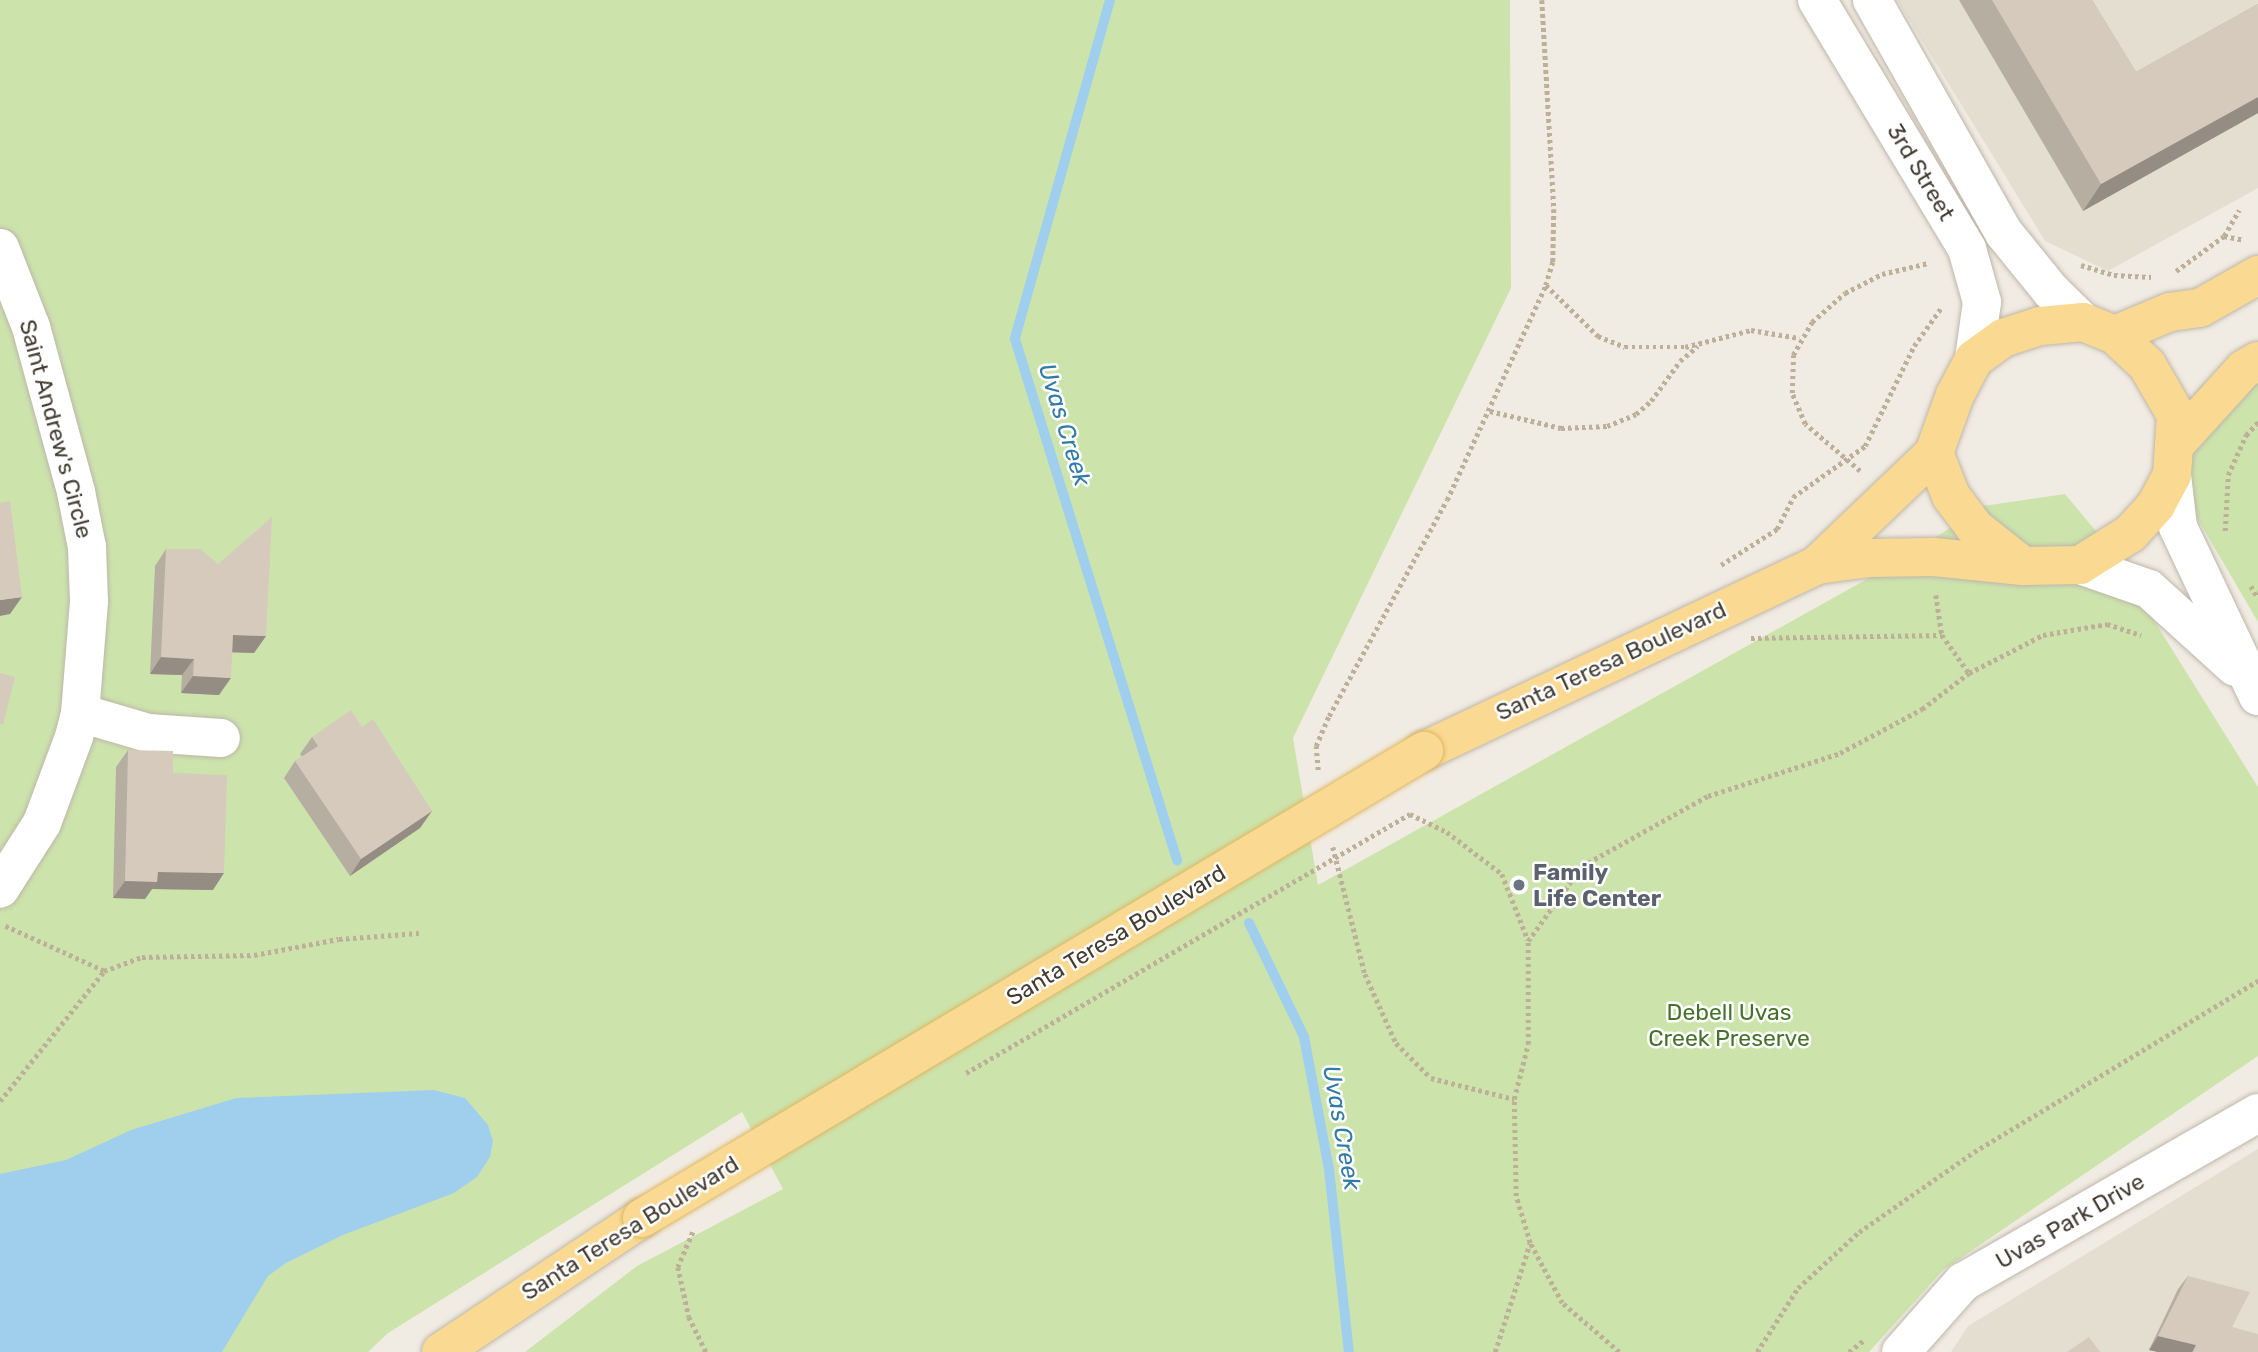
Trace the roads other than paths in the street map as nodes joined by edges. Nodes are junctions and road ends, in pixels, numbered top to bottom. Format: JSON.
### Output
{"nodes":[{"id":1,"x":1816,"y":0,"type":"edge"},
{"id":2,"x":1872,"y":0,"type":"edge"},
{"id":3,"x":0,"y":247,"type":"edge"},
{"id":4,"x":2258,"y":275,"type":"edge"},
{"id":5,"x":2099,"y":328,"type":"junction"},
{"id":6,"x":1973,"y":359,"type":"junction"},
{"id":7,"x":2258,"y":361,"type":"edge"},
{"id":8,"x":1934,"y":453,"type":"junction"},
{"id":9,"x":2173,"y":460,"type":"junction"},
{"id":10,"x":1817,"y":565,"type":"junction"},
{"id":11,"x":2080,"y":565,"type":"junction"},
{"id":12,"x":2024,"y":566,"type":"junction"},
{"id":13,"x":2255,"y":689,"type":"edge"},
{"id":14,"x":80,"y":713,"type":"junction"},
{"id":15,"x":220,"y":738,"type":"dead end"},
{"id":16,"x":0,"y":889,"type":"edge"},
{"id":17,"x":2258,"y":1113,"type":"edge"},
{"id":18,"x":441,"y":1352,"type":"edge"},
{"id":19,"x":1901,"y":1352,"type":"edge"}],
"edges":[{"from":1,"to":6,"type":"street","name":"3rd Street"},
{"from":2,"to":5,"type":"street","name":"3rd Street"},
{"from":3,"to":14,"type":"street","name":"Saint Andrew's Circle"},
{"from":4,"to":5,"type":"main road"},
{"from":5,"to":6,"type":"main road"},
{"from":5,"to":9,"type":"main road"},
{"from":6,"to":8,"type":"main road"},
{"from":7,"to":9,"type":"main road"},
{"from":8,"to":10,"type":"main road","name":"Santa Teresa Boulevard"},
{"from":8,"to":12,"type":"main road"},
{"from":9,"to":11,"type":"main road"},
{"from":9,"to":13,"type":"street"},
{"from":10,"to":12,"type":"main road","name":"Santa Teresa Boulevard"},
{"from":10,"to":18,"type":"main road","name":"Santa Teresa Boulevard","bridge":true},
{"from":11,"to":12,"type":"main road"},
{"from":11,"to":13,"type":"street"},
{"from":14,"to":15,"type":"street"},
{"from":14,"to":16,"type":"street","name":"Saint Andrew's Circle"},
{"from":17,"to":19,"type":"street","name":"Uvas Park Drive"}]}
